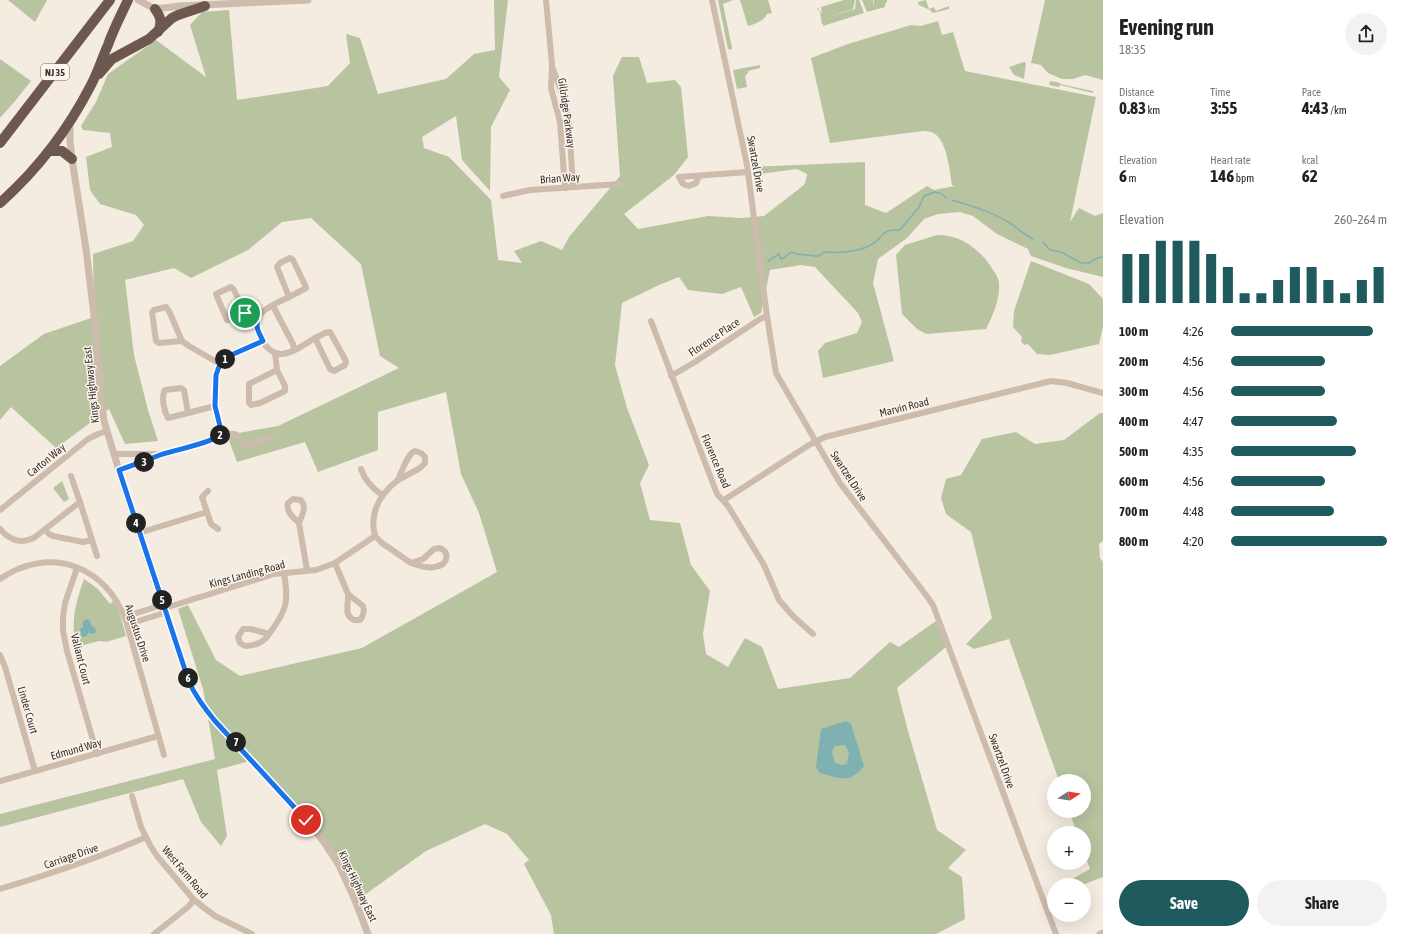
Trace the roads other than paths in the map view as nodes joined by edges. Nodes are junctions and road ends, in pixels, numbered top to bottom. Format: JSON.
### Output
{"nodes":[{"id":1,"x":110,"y":0,"type":"edge"},
{"id":2,"x":128,"y":0,"type":"edge"},
{"id":3,"x":138,"y":0,"type":"edge"},
{"id":4,"x":308,"y":0,"type":"edge"},
{"id":5,"x":546,"y":0,"type":"edge"},
{"id":6,"x":712,"y":0,"type":"edge"},
{"id":7,"x":205,"y":6,"type":"junction"},
{"id":8,"x":155,"y":9,"type":"junction"},
{"id":9,"x":158,"y":32,"type":"junction"},
{"id":10,"x":552,"y":65,"type":"junction"},
{"id":11,"x":91,"y":85,"type":"junction"},
{"id":12,"x":567,"y":110,"type":"junction"},
{"id":13,"x":558,"y":112,"type":"junction"},
{"id":14,"x":70,"y":122,"type":"junction"},
{"id":15,"x":570,"y":143,"type":"junction"},
{"id":16,"x":0,"y":144,"type":"edge"},
{"id":17,"x":562,"y":144,"type":"junction"},
{"id":18,"x":50,"y":151,"type":"junction"},
{"id":19,"x":72,"y":159,"type":"junction"},
{"id":20,"x":748,"y":172,"type":"junction"},
{"id":21,"x":699,"y":176,"type":"dead end"},
{"id":22,"x":620,"y":184,"type":"dead end"},
{"id":23,"x":573,"y":187,"type":"junction"},
{"id":24,"x":565,"y":188,"type":"junction"},
{"id":25,"x":503,"y":196,"type":"dead end"},
{"id":26,"x":0,"y":203,"type":"edge"},
{"id":27,"x":289,"y":297,"type":"junction"},
{"id":28,"x":272,"y":306,"type":"junction"},
{"id":29,"x":245,"y":313,"type":"junction"},
{"id":30,"x":767,"y":316,"type":"junction"},
{"id":31,"x":258,"y":318,"type":"junction"},
{"id":32,"x":651,"y":321,"type":"dead end"},
{"id":33,"x":315,"y":338,"type":"junction"},
{"id":34,"x":182,"y":341,"type":"junction"},
{"id":35,"x":263,"y":341,"type":"junction"},
{"id":36,"x":294,"y":350,"type":"junction"},
{"id":37,"x":275,"y":353,"type":"junction"},
{"id":38,"x":220,"y":364,"type":"junction"},
{"id":39,"x":277,"y":370,"type":"junction"},
{"id":40,"x":671,"y":376,"type":"junction"},
{"id":41,"x":1103,"y":393,"type":"edge"},
{"id":42,"x":215,"y":406,"type":"junction"},
{"id":43,"x":188,"y":413,"type":"junction"},
{"id":44,"x":107,"y":431,"type":"junction"},
{"id":45,"x":222,"y":434,"type":"junction"},
{"id":46,"x":272,"y":437,"type":"dead end"},
{"id":47,"x":816,"y":441,"type":"junction"},
{"id":48,"x":114,"y":454,"type":"junction"},
{"id":49,"x":162,"y":455,"type":"junction"},
{"id":50,"x":361,"y":469,"type":"dead end"},
{"id":51,"x":119,"y":470,"type":"junction"},
{"id":52,"x":71,"y":476,"type":"dead end"},
{"id":53,"x":398,"y":480,"type":"junction"},
{"id":54,"x":208,"y":492,"type":"dead end"},
{"id":55,"x":382,"y":495,"type":"junction"},
{"id":56,"x":724,"y":500,"type":"junction"},
{"id":57,"x":80,"y":502,"type":"junction"},
{"id":58,"x":0,"y":510,"type":"edge"},
{"id":59,"x":207,"y":512,"type":"junction"},
{"id":60,"x":299,"y":523,"type":"dead end"},
{"id":61,"x":0,"y":528,"type":"edge"},
{"id":62,"x":218,"y":529,"type":"dead end"},
{"id":63,"x":45,"y":530,"type":"junction"},
{"id":64,"x":139,"y":533,"type":"junction"},
{"id":65,"x":375,"y":536,"type":"junction"},
{"id":66,"x":92,"y":540,"type":"junction"},
{"id":67,"x":97,"y":556,"type":"dead end"},
{"id":68,"x":335,"y":563,"type":"junction"},
{"id":69,"x":411,"y":563,"type":"junction"},
{"id":70,"x":77,"y":568,"type":"junction"},
{"id":71,"x":307,"y":570,"type":"junction"},
{"id":72,"x":284,"y":573,"type":"junction"},
{"id":73,"x":0,"y":579,"type":"edge"},
{"id":74,"x":348,"y":594,"type":"dead end"},
{"id":75,"x":165,"y":608,"type":"junction"},
{"id":76,"x":126,"y":621,"type":"junction"},
{"id":77,"x":269,"y":634,"type":"junction"},
{"id":78,"x":813,"y":634,"type":"dead end"},
{"id":79,"x":0,"y":655,"type":"edge"},
{"id":80,"x":158,"y":736,"type":"junction"},
{"id":81,"x":97,"y":754,"type":"junction"},
{"id":82,"x":164,"y":755,"type":"dead end"},
{"id":83,"x":35,"y":771,"type":"junction"},
{"id":84,"x":0,"y":781,"type":"edge"},
{"id":85,"x":132,"y":796,"type":"dead end"},
{"id":86,"x":146,"y":837,"type":"junction"},
{"id":87,"x":0,"y":889,"type":"edge"},
{"id":88,"x":194,"y":900,"type":"junction"},
{"id":89,"x":154,"y":934,"type":"edge"},
{"id":90,"x":252,"y":934,"type":"edge"},
{"id":91,"x":368,"y":934,"type":"edge"},
{"id":92,"x":1056,"y":934,"type":"edge"}],
"edges":[{"from":1,"to":16,"type":"highway","number":"NJ 35"},
{"from":2,"to":11,"type":"highway"},
{"from":3,"to":8,"type":"street"},
{"from":4,"to":7,"type":"street"},
{"from":5,"to":10,"type":"street","name":"Gillridge Parkway"},
{"from":6,"to":20,"type":"street","name":"Swartzel Drive"},
{"from":7,"to":8,"type":"street"},
{"from":7,"to":9,"type":"highway"},
{"from":8,"to":9,"type":"highway"},
{"from":9,"to":11,"type":"highway"},
{"from":10,"to":12,"type":"street","name":"Gillridge Parkway"},
{"from":10,"to":13,"type":"street","name":"Gillridge Parkway"},
{"from":11,"to":14,"type":"highway"},
{"from":12,"to":13,"type":"street"},
{"from":12,"to":15,"type":"street","name":"Gillridge Parkway"},
{"from":13,"to":17,"type":"street","name":"Gillridge Parkway"},
{"from":14,"to":18,"type":"highway"},
{"from":14,"to":19,"type":"street","name":"Kings Highway East"},
{"from":15,"to":17,"type":"street"},
{"from":15,"to":23,"type":"street","name":"Gillridge Parkway"},
{"from":17,"to":24,"type":"street","name":"Gillridge Parkway"},
{"from":18,"to":19,"type":"highway"},
{"from":18,"to":26,"type":"highway"},
{"from":19,"to":44,"type":"street","name":"Kings Highway East"},
{"from":20,"to":21,"type":"street"},
{"from":20,"to":30,"type":"street","name":"Swartzel Drive"},
{"from":22,"to":23,"type":"street","name":"Brian Way"},
{"from":23,"to":24,"type":"street","name":"Brian Way"},
{"from":24,"to":25,"type":"street","name":"Brian Way"},
{"from":27,"to":27,"type":"street"},
{"from":27,"to":28,"type":"street"},
{"from":28,"to":31,"type":"street"},
{"from":28,"to":36,"type":"street"},
{"from":29,"to":29,"type":"street"},
{"from":29,"to":31,"type":"street"},
{"from":30,"to":40,"type":"street","name":"Florence Place"},
{"from":30,"to":47,"type":"street","name":"Swartzel Drive"},
{"from":31,"to":35,"type":"street"},
{"from":32,"to":40,"type":"street","name":"Florence Road"},
{"from":33,"to":33,"type":"street"},
{"from":33,"to":36,"type":"street"},
{"from":34,"to":34,"type":"street"},
{"from":34,"to":38,"type":"street"},
{"from":35,"to":37,"type":"street"},
{"from":35,"to":38,"type":"street"},
{"from":36,"to":37,"type":"street"},
{"from":37,"to":39,"type":"street"},
{"from":38,"to":42,"type":"street"},
{"from":39,"to":39,"type":"street"},
{"from":40,"to":56,"type":"street","name":"Florence Road"},
{"from":41,"to":47,"type":"street","name":"Marvin Road"},
{"from":42,"to":43,"type":"street"},
{"from":42,"to":45,"type":"street"},
{"from":43,"to":43,"type":"street"},
{"from":44,"to":48,"type":"street","name":"Kings Highway East"},
{"from":44,"to":58,"type":"street","name":"Carton Way"},
{"from":45,"to":46,"type":"street"},
{"from":45,"to":49,"type":"street"},
{"from":47,"to":56,"type":"street","name":"Marvin Road"},
{"from":47,"to":92,"type":"street","name":"Swartzel Drive"},
{"from":48,"to":49,"type":"street"},
{"from":48,"to":51,"type":"street","name":"Kings Highway East"},
{"from":49,"to":51,"type":"street"},
{"from":50,"to":55,"type":"street"},
{"from":51,"to":64,"type":"street","name":"Kings Highway East"},
{"from":52,"to":57,"type":"street"},
{"from":53,"to":53,"type":"street"},
{"from":53,"to":55,"type":"street"},
{"from":54,"to":59,"type":"street"},
{"from":55,"to":65,"type":"street"},
{"from":56,"to":78,"type":"street","name":"Florence Road"},
{"from":57,"to":63,"type":"street"},
{"from":57,"to":66,"type":"street"},
{"from":59,"to":62,"type":"street"},
{"from":59,"to":64,"type":"street"},
{"from":60,"to":71,"type":"street"},
{"from":61,"to":63,"type":"street"},
{"from":63,"to":66,"type":"street"},
{"from":64,"to":75,"type":"street","name":"Kings Highway East"},
{"from":65,"to":68,"type":"street","name":"Kings Landing Road"},
{"from":65,"to":69,"type":"street"},
{"from":66,"to":67,"type":"street"},
{"from":68,"to":71,"type":"street","name":"Kings Landing Road"},
{"from":68,"to":74,"type":"street"},
{"from":69,"to":69,"type":"street"},
{"from":70,"to":73,"type":"street","name":"Augustus Drive"},
{"from":70,"to":76,"type":"street","name":"Augustus Drive"},
{"from":70,"to":81,"type":"street","name":"Valiant Court"},
{"from":71,"to":72,"type":"street","name":"Kings Landing Road"},
{"from":72,"to":75,"type":"street","name":"Kings Landing Road"},
{"from":72,"to":77,"type":"street"},
{"from":75,"to":76,"type":"street","name":"Kings Landing Road"},
{"from":75,"to":91,"type":"street","name":"Kings Highway East"},
{"from":76,"to":80,"type":"street","name":"Augustus Drive"},
{"from":77,"to":77,"type":"street"},
{"from":79,"to":83,"type":"street","name":"Linder Court"},
{"from":80,"to":81,"type":"street","name":"Edmund Way"},
{"from":80,"to":82,"type":"street","name":"Augustus Drive"},
{"from":81,"to":83,"type":"street","name":"Edmund Way"},
{"from":83,"to":84,"type":"street","name":"Edmund Way"},
{"from":85,"to":86,"type":"street","name":"West Farm Road"},
{"from":86,"to":87,"type":"street","name":"Carriage Drive"},
{"from":86,"to":88,"type":"street","name":"West Farm Road"},
{"from":88,"to":89,"type":"street"},
{"from":88,"to":90,"type":"street","name":"West Farm Road"}]}
